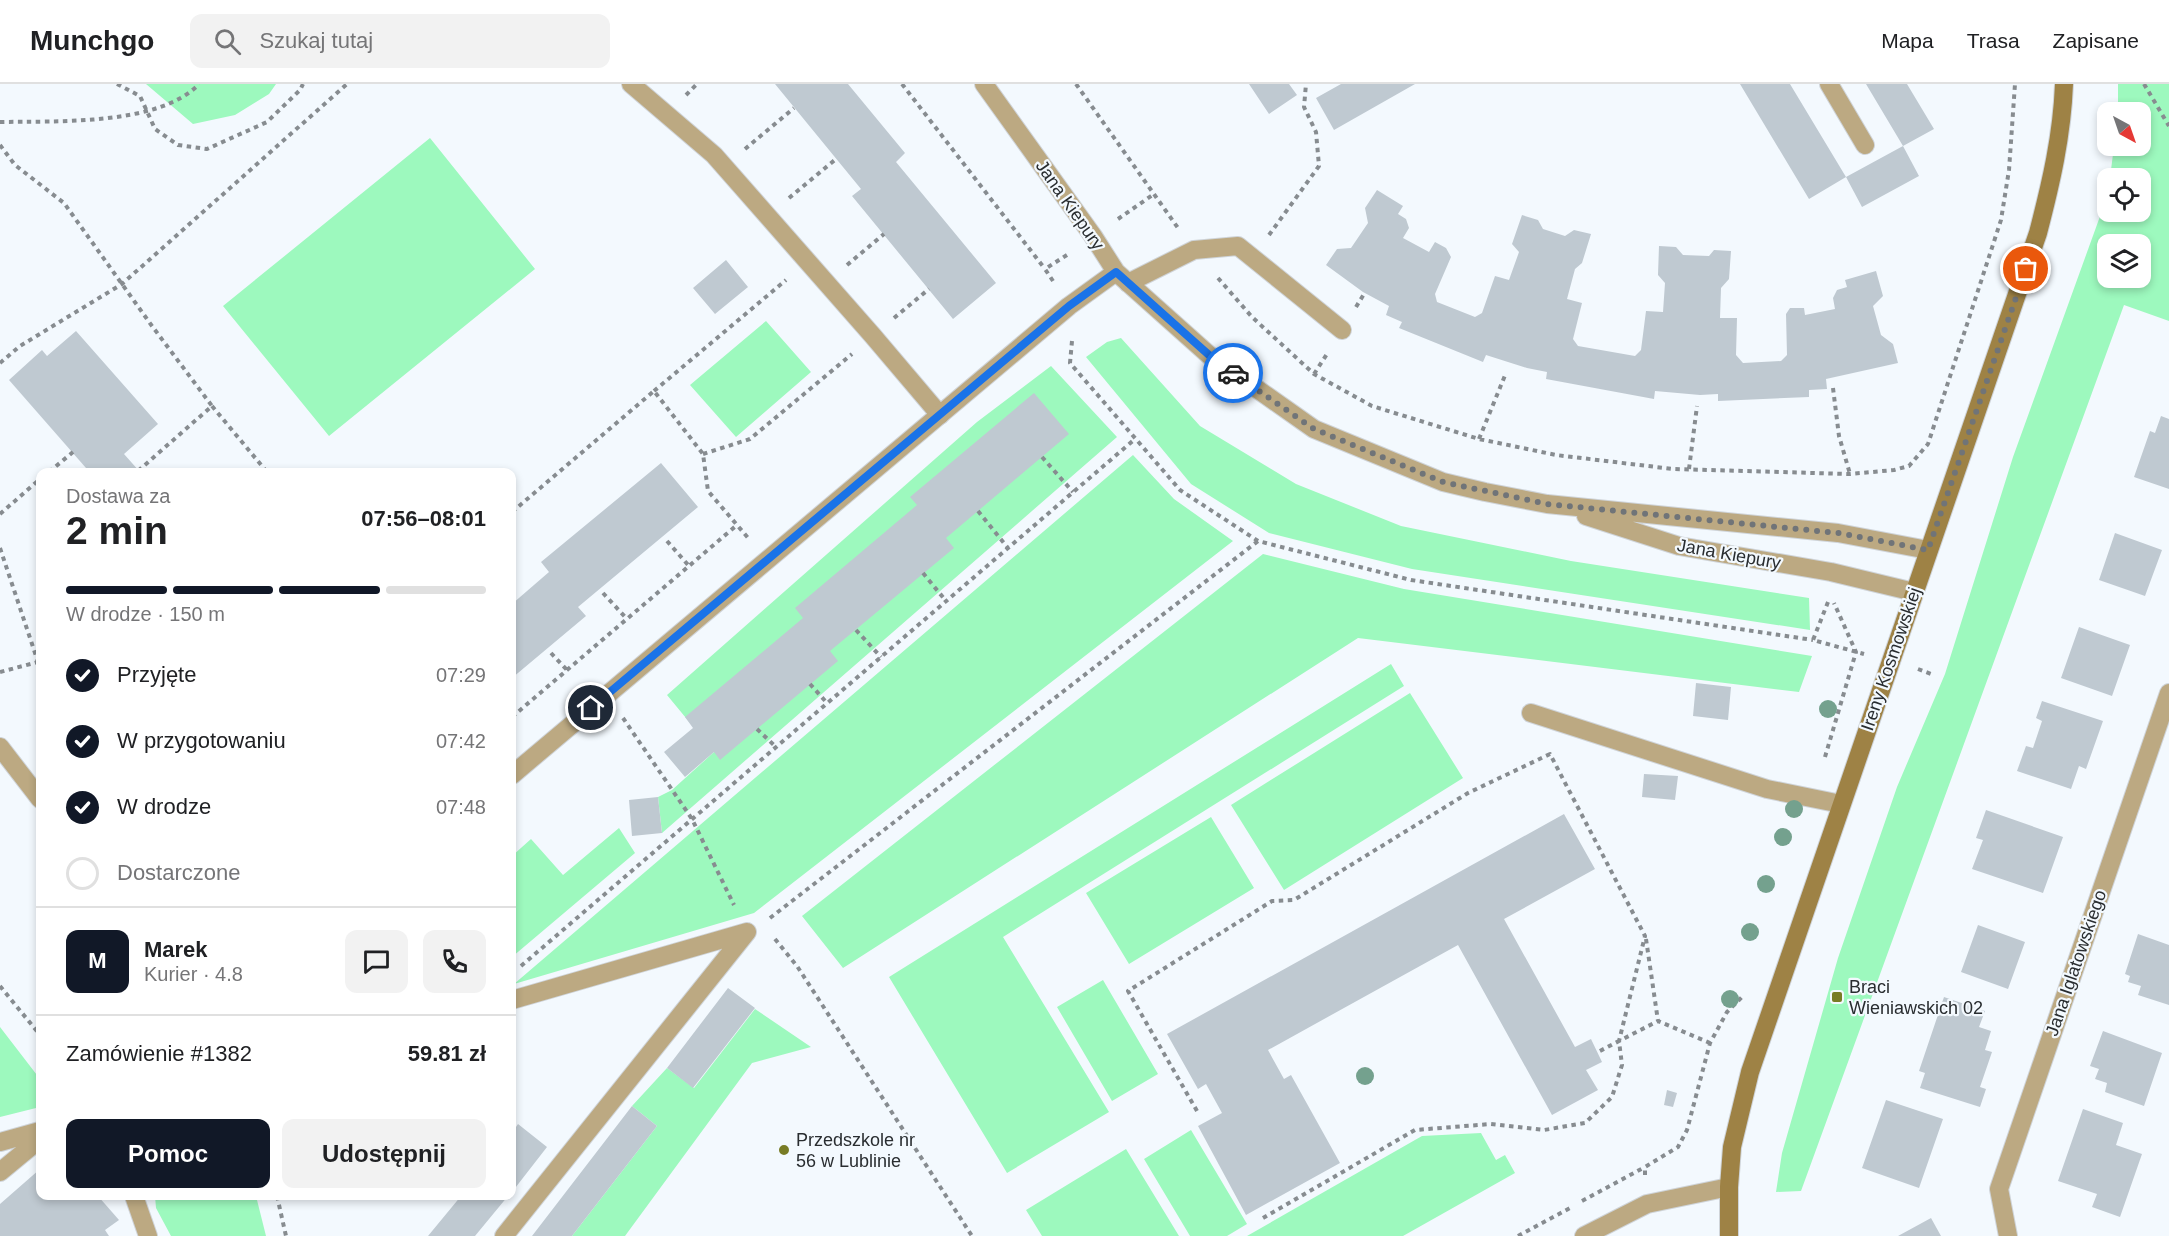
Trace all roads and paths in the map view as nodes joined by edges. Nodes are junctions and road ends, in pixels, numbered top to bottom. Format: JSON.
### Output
{"nodes":[{"id":1,"x":117,"y":84,"type":"edge"},
{"id":2,"x":199,"y":84,"type":"edge"},
{"id":3,"x":303,"y":84,"type":"edge"},
{"id":4,"x":346,"y":84,"type":"edge"},
{"id":5,"x":631,"y":84,"type":"edge"},
{"id":6,"x":902,"y":84,"type":"edge"},
{"id":7,"x":984,"y":84,"type":"edge"},
{"id":8,"x":1076,"y":84,"type":"edge"},
{"id":9,"x":1306,"y":84,"type":"edge"},
{"id":10,"x":1829,"y":84,"type":"edge"},
{"id":11,"x":2015,"y":84,"type":"edge"},
{"id":12,"x":2064,"y":84,"type":"edge"},
{"id":13,"x":2144,"y":84,"type":"edge"},
{"id":14,"x":794,"y":108,"type":"dead end"},
{"id":15,"x":147,"y":110,"type":"junction"},
{"id":16,"x":0,"y":122,"type":"edge"},
{"id":17,"x":2169,"y":126,"type":"edge"},
{"id":18,"x":0,"y":145,"type":"edge"},
{"id":19,"x":1865,"y":145,"type":"dead end"},
{"id":20,"x":836,"y":159,"type":"dead end"},
{"id":21,"x":724,"y":166,"type":"junction"},
{"id":22,"x":1154,"y":194,"type":"junction"},
{"id":23,"x":767,"y":216,"type":"junction"},
{"id":24,"x":1278,"y":221,"type":"dead end"},
{"id":25,"x":884,"y":234,"type":"dead end"},
{"id":26,"x":1094,"y":236,"type":"junction"},
{"id":27,"x":1194,"y":250,"type":"junction"},
{"id":28,"x":808,"y":261,"type":"junction"},
{"id":29,"x":1046,"y":269,"type":"junction"},
{"id":30,"x":1122,"y":277,"type":"junction"},
{"id":31,"x":826,"y":283,"type":"junction"},
{"id":32,"x":122,"y":284,"type":"junction"},
{"id":33,"x":929,"y":289,"type":"dead end"},
{"id":34,"x":1069,"y":306,"type":"junction"},
{"id":35,"x":1342,"y":330,"type":"dead end"},
{"id":36,"x":873,"y":336,"type":"junction"},
{"id":37,"x":0,"y":363,"type":"edge"},
{"id":38,"x":1506,"y":373,"type":"dead end"},
{"id":39,"x":1833,"y":388,"type":"dead end"},
{"id":40,"x":654,"y":392,"type":"junction"},
{"id":41,"x":212,"y":406,"type":"junction"},
{"id":42,"x":1697,"y":406,"type":"dead end"},
{"id":43,"x":940,"y":415,"type":"junction"},
{"id":44,"x":1135,"y":439,"type":"junction"},
{"id":45,"x":1479,"y":439,"type":"junction"},
{"id":46,"x":73,"y":452,"type":"dead end"},
{"id":47,"x":703,"y":454,"type":"junction"},
{"id":48,"x":1042,"y":457,"type":"dead end"},
{"id":49,"x":54,"y":468,"type":"edge"},
{"id":50,"x":141,"y":468,"type":"edge"},
{"id":51,"x":264,"y":468,"type":"edge"},
{"id":52,"x":1689,"y":470,"type":"junction"},
{"id":53,"x":1850,"y":474,"type":"junction"},
{"id":54,"x":36,"y":483,"type":"edge"},
{"id":55,"x":1072,"y":492,"type":"junction"},
{"id":56,"x":1547,"y":504,"type":"junction"},
{"id":57,"x":516,"y":509,"type":"edge"},
{"id":58,"x":978,"y":512,"type":"dead end"},
{"id":59,"x":0,"y":514,"type":"edge"},
{"id":60,"x":737,"y":525,"type":"junction"},
{"id":61,"x":667,"y":541,"type":"dead end"},
{"id":62,"x":1258,"y":541,"type":"junction"},
{"id":63,"x":0,"y":548,"type":"edge"},
{"id":64,"x":1008,"y":548,"type":"junction"},
{"id":65,"x":1928,"y":550,"type":"junction"},
{"id":66,"x":767,"y":560,"type":"junction"},
{"id":67,"x":689,"y":566,"type":"junction"},
{"id":68,"x":923,"y":573,"type":"dead end"},
{"id":69,"x":603,"y":592,"type":"dead end"},
{"id":70,"x":1914,"y":592,"type":"junction"},
{"id":71,"x":946,"y":601,"type":"junction"},
{"id":72,"x":627,"y":619,"type":"junction"},
{"id":73,"x":856,"y":630,"type":"dead end"},
{"id":74,"x":1813,"y":640,"type":"junction"},
{"id":75,"x":36,"y":651,"type":"edge"},
{"id":76,"x":1856,"y":652,"type":"junction"},
{"id":77,"x":550,"y":653,"type":"dead end"},
{"id":78,"x":881,"y":657,"type":"junction"},
{"id":79,"x":36,"y":663,"type":"edge"},
{"id":80,"x":567,"y":670,"type":"junction"},
{"id":81,"x":0,"y":672,"type":"edge"},
{"id":82,"x":810,"y":684,"type":"dead end"},
{"id":83,"x":2169,"y":693,"type":"edge"},
{"id":84,"x":607,"y":694,"type":"junction"},
{"id":85,"x":827,"y":703,"type":"junction"},
{"id":86,"x":1531,"y":713,"type":"dead end"},
{"id":87,"x":516,"y":714,"type":"edge"},
{"id":88,"x":756,"y":729,"type":"dead end"},
{"id":89,"x":0,"y":747,"type":"edge"},
{"id":90,"x":776,"y":747,"type":"junction"},
{"id":91,"x":516,"y":772,"type":"edge"},
{"id":92,"x":36,"y":794,"type":"edge"},
{"id":93,"x":1812,"y":797,"type":"junction"},
{"id":94,"x":1841,"y":804,"type":"junction"},
{"id":95,"x":692,"y":819,"type":"junction"},
{"id":96,"x":754,"y":928,"type":"junction"},
{"id":97,"x":1645,"y":936,"type":"junction"},
{"id":98,"x":520,"y":966,"type":"dead end"},
{"id":99,"x":0,"y":986,"type":"edge"},
{"id":100,"x":1746,"y":994,"type":"dead end"},
{"id":101,"x":516,"y":999,"type":"edge"},
{"id":102,"x":1658,"y":1021,"type":"junction"},
{"id":103,"x":36,"y":1030,"type":"edge"},
{"id":104,"x":1619,"y":1041,"type":"junction"},
{"id":105,"x":1710,"y":1043,"type":"junction"},
{"id":106,"x":1598,"y":1052,"type":"dead end"},
{"id":107,"x":1197,"y":1111,"type":"dead end"},
{"id":108,"x":36,"y":1132,"type":"edge"},
{"id":109,"x":0,"y":1142,"type":"edge"},
{"id":110,"x":36,"y":1142,"type":"edge"},
{"id":111,"x":0,"y":1172,"type":"edge"},
{"id":112,"x":1729,"y":1187,"type":"junction"},
{"id":113,"x":135,"y":1200,"type":"edge"},
{"id":114,"x":278,"y":1200,"type":"edge"},
{"id":115,"x":1647,"y":1204,"type":"junction"},
{"id":116,"x":1263,"y":1218,"type":"dead end"},
{"id":117,"x":148,"y":1236,"type":"edge"},
{"id":118,"x":286,"y":1236,"type":"edge"},
{"id":119,"x":504,"y":1236,"type":"edge"},
{"id":120,"x":972,"y":1236,"type":"edge"},
{"id":121,"x":1584,"y":1236,"type":"edge"},
{"id":122,"x":1729,"y":1236,"type":"edge"},
{"id":123,"x":2008,"y":1236,"type":"edge"}],
"edges":[{"from":1,"to":15,"type":"path"},
{"from":2,"to":15,"type":"path"},
{"from":3,"to":15,"type":"path"},
{"from":4,"to":32,"type":"path"},
{"from":5,"to":21,"type":"street"},
{"from":6,"to":29,"type":"path"},
{"from":7,"to":26,"type":"street","name":"Jana Kiepury"},
{"from":8,"to":22,"type":"path"},
{"from":9,"to":24,"type":"path"},
{"from":10,"to":19,"type":"street"},
{"from":11,"to":53,"type":"path"},
{"from":12,"to":65,"type":"street","name":"Ireny Kosmowskiej"},
{"from":13,"to":17,"type":"path"},
{"from":14,"to":21,"type":"path"},
{"from":15,"to":16,"type":"path"},
{"from":18,"to":32,"type":"path"},
{"from":20,"to":23,"type":"path"},
{"from":21,"to":23,"type":"street"},
{"from":22,"to":26,"type":"path"},
{"from":22,"to":27,"type":"path"},
{"from":23,"to":28,"type":"street"},
{"from":25,"to":31,"type":"path"},
{"from":26,"to":29,"type":"path"},
{"from":26,"to":30,"type":"street","name":"Jana Kiepury"},
{"from":27,"to":30,"type":"street"},
{"from":27,"to":35,"type":"street"},
{"from":27,"to":45,"type":"path"},
{"from":28,"to":31,"type":"street"},
{"from":28,"to":40,"type":"path"},
{"from":29,"to":34,"type":"path"},
{"from":30,"to":34,"type":"street"},
{"from":30,"to":56,"type":"street","name":"Jana Kiepury"},
{"from":31,"to":36,"type":"street"},
{"from":32,"to":37,"type":"path"},
{"from":32,"to":41,"type":"path"},
{"from":33,"to":36,"type":"path"},
{"from":34,"to":43,"type":"street"},
{"from":34,"to":44,"type":"path"},
{"from":36,"to":43,"type":"street"},
{"from":36,"to":47,"type":"path"},
{"from":38,"to":45,"type":"path"},
{"from":39,"to":53,"type":"path"},
{"from":40,"to":47,"type":"path"},
{"from":40,"to":57,"type":"path"},
{"from":41,"to":50,"type":"path"},
{"from":41,"to":51,"type":"path"},
{"from":42,"to":52,"type":"path"},
{"from":43,"to":66,"type":"street"},
{"from":44,"to":55,"type":"path"},
{"from":44,"to":62,"type":"path"},
{"from":45,"to":52,"type":"path"},
{"from":46,"to":49,"type":"path"},
{"from":47,"to":60,"type":"path"},
{"from":48,"to":55,"type":"path"},
{"from":52,"to":53,"type":"path"},
{"from":54,"to":59,"type":"path"},
{"from":55,"to":64,"type":"path"},
{"from":56,"to":65,"type":"street","name":"Jana Kiepury"},
{"from":56,"to":70,"type":"street","name":"Jana Kiepury"},
{"from":58,"to":64,"type":"path"},
{"from":60,"to":66,"type":"path"},
{"from":60,"to":67,"type":"path"},
{"from":61,"to":67,"type":"path"},
{"from":62,"to":74,"type":"path"},
{"from":62,"to":96,"type":"path"},
{"from":63,"to":75,"type":"path"},
{"from":64,"to":71,"type":"path"},
{"from":65,"to":70,"type":"street","name":"Ireny Kosmowskiej"},
{"from":66,"to":84,"type":"street"},
{"from":67,"to":72,"type":"path"},
{"from":68,"to":71,"type":"path"},
{"from":69,"to":72,"type":"path"},
{"from":70,"to":94,"type":"street","name":"Ireny Kosmowskiej"},
{"from":71,"to":78,"type":"path"},
{"from":72,"to":80,"type":"path"},
{"from":73,"to":78,"type":"path"},
{"from":74,"to":76,"type":"path"},
{"from":74,"to":76,"type":"path"},
{"from":76,"to":93,"type":"path"},
{"from":77,"to":80,"type":"path"},
{"from":78,"to":85,"type":"path"},
{"from":79,"to":81,"type":"path"},
{"from":80,"to":87,"type":"path"},
{"from":82,"to":85,"type":"path"},
{"from":83,"to":123,"type":"street","name":"Jana Iglatowskiego"},
{"from":84,"to":91,"type":"street"},
{"from":84,"to":95,"type":"path"},
{"from":85,"to":90,"type":"path"},
{"from":86,"to":93,"type":"street"},
{"from":88,"to":90,"type":"path"},
{"from":89,"to":92,"type":"street"},
{"from":90,"to":95,"type":"path"},
{"from":93,"to":94,"type":"street"},
{"from":94,"to":112,"type":"street","name":"Ireny Kosmowskiej"},
{"from":95,"to":96,"type":"path"},
{"from":95,"to":98,"type":"path"},
{"from":96,"to":101,"type":"street"},
{"from":96,"to":119,"type":"street"},
{"from":96,"to":120,"type":"path"},
{"from":97,"to":102,"type":"path"},
{"from":97,"to":104,"type":"path"},
{"from":97,"to":107,"type":"path"},
{"from":99,"to":103,"type":"path"},
{"from":100,"to":105,"type":"path"},
{"from":102,"to":104,"type":"path"},
{"from":102,"to":105,"type":"path"},
{"from":104,"to":106,"type":"path"},
{"from":104,"to":116,"type":"path"},
{"from":105,"to":115,"type":"path"},
{"from":108,"to":109,"type":"street"},
{"from":110,"to":111,"type":"street"},
{"from":112,"to":115,"type":"street"},
{"from":112,"to":122,"type":"street","name":"Ireny Kosmowskiej"},
{"from":113,"to":117,"type":"street"},
{"from":114,"to":118,"type":"path"},
{"from":115,"to":121,"type":"street"}]}
